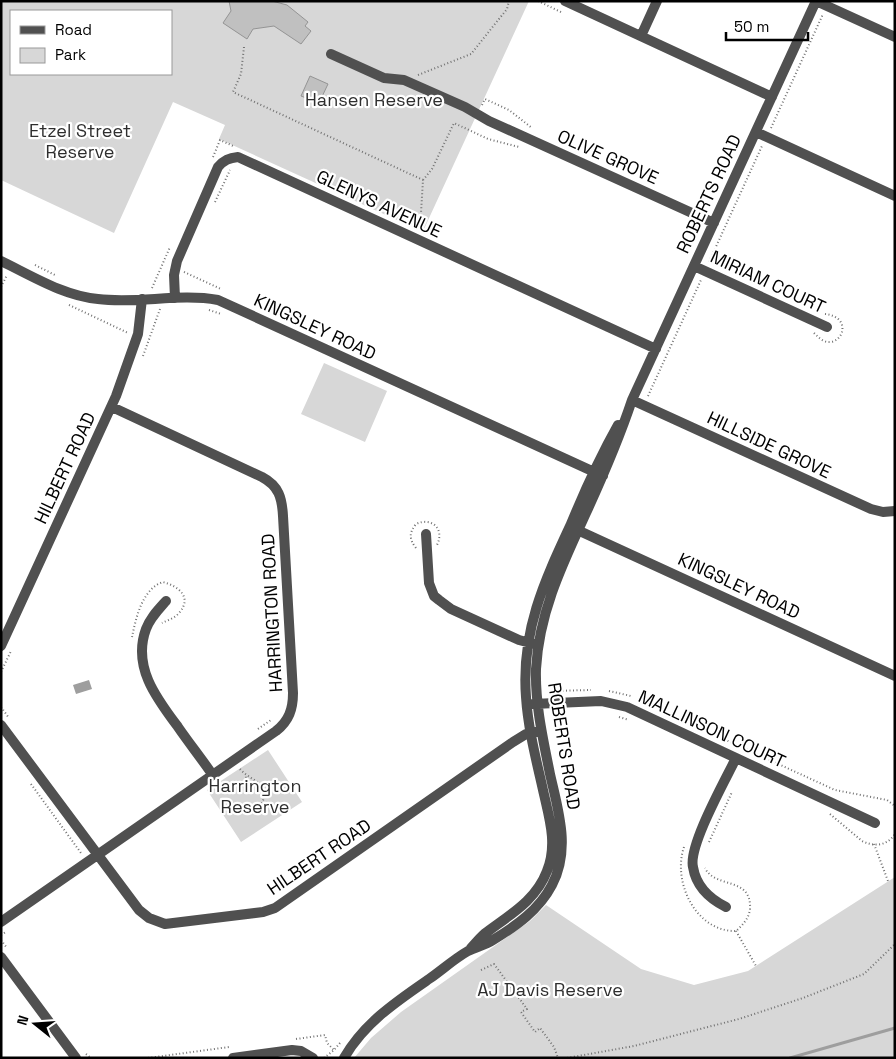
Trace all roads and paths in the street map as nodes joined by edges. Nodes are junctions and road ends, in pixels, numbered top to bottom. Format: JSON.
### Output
{"nodes":[{"id":1,"x":509,"y":1,"type":"edge"},
{"id":2,"x":538,"y":1,"type":"edge"},
{"id":3,"x":565,"y":1,"type":"edge"},
{"id":4,"x":657,"y":1,"type":"edge"},
{"id":5,"x":816,"y":1,"type":"edge"},
{"id":6,"x":565,"y":14,"type":"dead end"},
{"id":7,"x":641,"y":36,"type":"junction"},
{"id":8,"x":895,"y":38,"type":"edge"},
{"id":9,"x":331,"y":54,"type":"dead end"},
{"id":10,"x":404,"y":80,"type":"junction"},
{"id":11,"x":772,"y":97,"type":"junction"},
{"id":12,"x":756,"y":132,"type":"junction"},
{"id":13,"x":526,"y":149,"type":"dead end"},
{"id":14,"x":233,"y":166,"type":"dead end"},
{"id":15,"x":423,"y":180,"type":"dead end"},
{"id":16,"x":895,"y":196,"type":"edge"},
{"id":17,"x":214,"y":205,"type":"dead end"},
{"id":18,"x":714,"y":223,"type":"junction"},
{"id":19,"x":2,"y":262,"type":"edge"},
{"id":20,"x":35,"y":265,"type":"dead end"},
{"id":21,"x":694,"y":266,"type":"junction"},
{"id":22,"x":1,"y":273,"type":"edge"},
{"id":23,"x":60,"y":277,"type":"dead end"},
{"id":24,"x":1,"y":288,"type":"edge"},
{"id":25,"x":175,"y":298,"type":"junction"},
{"id":26,"x":142,"y":299,"type":"junction"},
{"id":27,"x":67,"y":304,"type":"dead end"},
{"id":28,"x":160,"y":304,"type":"junction"},
{"id":29,"x":168,"y":308,"type":"dead end"},
{"id":30,"x":204,"y":309,"type":"dead end"},
{"id":31,"x":223,"y":315,"type":"dead end"},
{"id":32,"x":827,"y":327,"type":"dead end"},
{"id":33,"x":128,"y":333,"type":"dead end"},
{"id":34,"x":656,"y":349,"type":"junction"},
{"id":35,"x":142,"y":357,"type":"dead end"},
{"id":36,"x":632,"y":400,"type":"junction"},
{"id":37,"x":112,"y":407,"type":"junction"},
{"id":38,"x":598,"y":474,"type":"junction"},
{"id":39,"x":895,"y":510,"type":"edge"},
{"id":40,"x":573,"y":529,"type":"junction"},
{"id":41,"x":426,"y":534,"type":"dead end"},
{"id":42,"x":436,"y":546,"type":"dead end"},
{"id":43,"x":418,"y":552,"type":"dead end"},
{"id":44,"x":166,"y":601,"type":"dead end"},
{"id":45,"x":157,"y":628,"type":"dead end"},
{"id":46,"x":132,"y":638,"type":"dead end"},
{"id":47,"x":533,"y":644,"type":"junction"},
{"id":48,"x":1,"y":646,"type":"edge"},
{"id":49,"x":895,"y":676,"type":"edge"},
{"id":50,"x":527,"y":704,"type":"junction"},
{"id":51,"x":538,"y":704,"type":"junction"},
{"id":52,"x":1,"y":707,"type":"edge"},
{"id":53,"x":274,"y":718,"type":"dead end"},
{"id":54,"x":12,"y":722,"type":"dead end"},
{"id":55,"x":1,"y":725,"type":"edge"},
{"id":56,"x":542,"y":730,"type":"junction"},
{"id":57,"x":531,"y":732,"type":"junction"},
{"id":58,"x":252,"y":734,"type":"dead end"},
{"id":59,"x":736,"y":758,"type":"junction"},
{"id":60,"x":240,"y":769,"type":"dead end"},
{"id":61,"x":212,"y":774,"type":"junction"},
{"id":62,"x":246,"y":775,"type":"junction"},
{"id":63,"x":30,"y":783,"type":"dead end"},
{"id":64,"x":733,"y":789,"type":"dead end"},
{"id":65,"x":241,"y":790,"type":"dead end"},
{"id":66,"x":260,"y":810,"type":"dead end"},
{"id":67,"x":875,"y":823,"type":"dead end"},
{"id":68,"x":709,"y":842,"type":"dead end"},
{"id":69,"x":874,"y":844,"type":"dead end"},
{"id":70,"x":684,"y":846,"type":"dead end"},
{"id":71,"x":81,"y":854,"type":"dead end"},
{"id":72,"x":97,"y":855,"type":"junction"},
{"id":73,"x":704,"y":862,"type":"dead end"},
{"id":74,"x":888,"y":881,"type":"dead end"},
{"id":75,"x":726,"y":907,"type":"dead end"},
{"id":76,"x":5,"y":926,"type":"edge"},
{"id":77,"x":736,"y":931,"type":"junction"},
{"id":78,"x":1,"y":935,"type":"edge"},
{"id":79,"x":895,"y":944,"type":"edge"},
{"id":80,"x":468,"y":951,"type":"junction"},
{"id":81,"x":1,"y":957,"type":"edge"},
{"id":82,"x":756,"y":966,"type":"dead end"},
{"id":83,"x":481,"y":970,"type":"dead end"},
{"id":84,"x":348,"y":1040,"type":"junction"},
{"id":85,"x":281,"y":1052,"type":"junction"},
{"id":86,"x":76,"y":1058,"type":"edge"},
{"id":87,"x":233,"y":1058,"type":"edge"},
{"id":88,"x":301,"y":1058,"type":"edge"},
{"id":89,"x":313,"y":1058,"type":"edge"},
{"id":90,"x":324,"y":1058,"type":"edge"},
{"id":91,"x":334,"y":1058,"type":"edge"},
{"id":92,"x":344,"y":1058,"type":"edge"},
{"id":93,"x":558,"y":1058,"type":"edge"},
{"id":94,"x":566,"y":1058,"type":"edge"}],
"edges":[{"from":1,"to":10,"type":"path"},
{"from":2,"to":6,"type":"path"},
{"from":3,"to":7,"type":"street"},
{"from":4,"to":7,"type":"street"},
{"from":5,"to":8,"type":"street"},
{"from":5,"to":11,"type":"street","name":"ROBERTS ROAD"},
{"from":7,"to":11,"type":"street"},
{"from":9,"to":10,"type":"street","name":"OLIVE GROVE"},
{"from":10,"to":18,"type":"street","name":"OLIVE GROVE"},
{"from":11,"to":12,"type":"street","name":"ROBERTS ROAD"},
{"from":12,"to":16,"type":"street"},
{"from":12,"to":18,"type":"street","name":"ROBERTS ROAD"},
{"from":13,"to":15,"type":"path"},
{"from":14,"to":17,"type":"path"},
{"from":18,"to":21,"type":"street","name":"ROBERTS ROAD"},
{"from":19,"to":26,"type":"street","name":"KINGSLEY ROAD"},
{"from":20,"to":23,"type":"path"},
{"from":21,"to":32,"type":"street","name":"MIRIAM COURT"},
{"from":21,"to":34,"type":"street","name":"ROBERTS ROAD"},
{"from":22,"to":24,"type":"path"},
{"from":25,"to":28,"type":"street","name":"KINGSLEY ROAD"},
{"from":25,"to":34,"type":"street","name":"GLENYS AVENUE"},
{"from":25,"to":38,"type":"street","name":"KINGSLEY ROAD"},
{"from":26,"to":28,"type":"street","name":"KINGSLEY ROAD"},
{"from":26,"to":37,"type":"street","name":"HILBERT ROAD"},
{"from":27,"to":33,"type":"path"},
{"from":28,"to":29,"type":"path"},
{"from":28,"to":35,"type":"path"},
{"from":30,"to":31,"type":"path"},
{"from":34,"to":36,"type":"street","name":"ROBERTS ROAD"},
{"from":36,"to":38,"type":"street","name":"ROBERTS ROAD"},
{"from":36,"to":39,"type":"street","name":"HILLSIDE GROVE"},
{"from":37,"to":48,"type":"street","name":"HILBERT ROAD"},
{"from":37,"to":61,"type":"street","name":"HARRINGTON ROAD"},
{"from":38,"to":40,"type":"street","name":"ROBERTS ROAD"},
{"from":40,"to":47,"type":"street","name":"ROBERTS ROAD"},
{"from":40,"to":49,"type":"street","name":"KINGSLEY ROAD"},
{"from":41,"to":47,"type":"street"},
{"from":42,"to":43,"type":"path"},
{"from":44,"to":61,"type":"street"},
{"from":45,"to":46,"type":"path"},
{"from":47,"to":50,"type":"street","name":"ROBERTS ROAD"},
{"from":47,"to":51,"type":"street","name":"ROBERTS ROAD"},
{"from":50,"to":51,"type":"street","name":"MALLINSON COURT"},
{"from":50,"to":57,"type":"street","name":"ROBERTS ROAD"},
{"from":51,"to":56,"type":"street","name":"ROBERTS ROAD"},
{"from":51,"to":59,"type":"street","name":"MALLINSON COURT"},
{"from":52,"to":54,"type":"path"},
{"from":53,"to":58,"type":"path"},
{"from":55,"to":72,"type":"street","name":"HILBERT ROAD"},
{"from":56,"to":57,"type":"street","name":"HILBERT ROAD"},
{"from":56,"to":80,"type":"street","name":"ROBERTS ROAD"},
{"from":57,"to":72,"type":"street","name":"HILBERT ROAD"},
{"from":57,"to":80,"type":"street","name":"ROBERTS ROAD"},
{"from":59,"to":67,"type":"street","name":"MALLINSON COURT"},
{"from":59,"to":75,"type":"street"},
{"from":60,"to":62,"type":"path"},
{"from":61,"to":72,"type":"street","name":"HARRINGTON ROAD"},
{"from":62,"to":65,"type":"path"},
{"from":62,"to":66,"type":"path"},
{"from":63,"to":71,"type":"path"},
{"from":64,"to":68,"type":"path"},
{"from":69,"to":74,"type":"path"},
{"from":70,"to":77,"type":"path"},
{"from":72,"to":76,"type":"street","name":"HARRINGTON ROAD"},
{"from":73,"to":77,"type":"path"},
{"from":76,"to":78,"type":"path"},
{"from":77,"to":82,"type":"path"},
{"from":79,"to":94,"type":"path"},
{"from":80,"to":84,"type":"street","name":"ROBERTS ROAD"},
{"from":81,"to":86,"type":"street"},
{"from":83,"to":93,"type":"path"},
{"from":84,"to":90,"type":"path"},
{"from":84,"to":91,"type":"street","name":"ROBERTS ROAD"},
{"from":84,"to":92,"type":"street","name":"ROBERTS ROAD"},
{"from":85,"to":87,"type":"street"},
{"from":85,"to":88,"type":"street"},
{"from":85,"to":89,"type":"street"}]}
